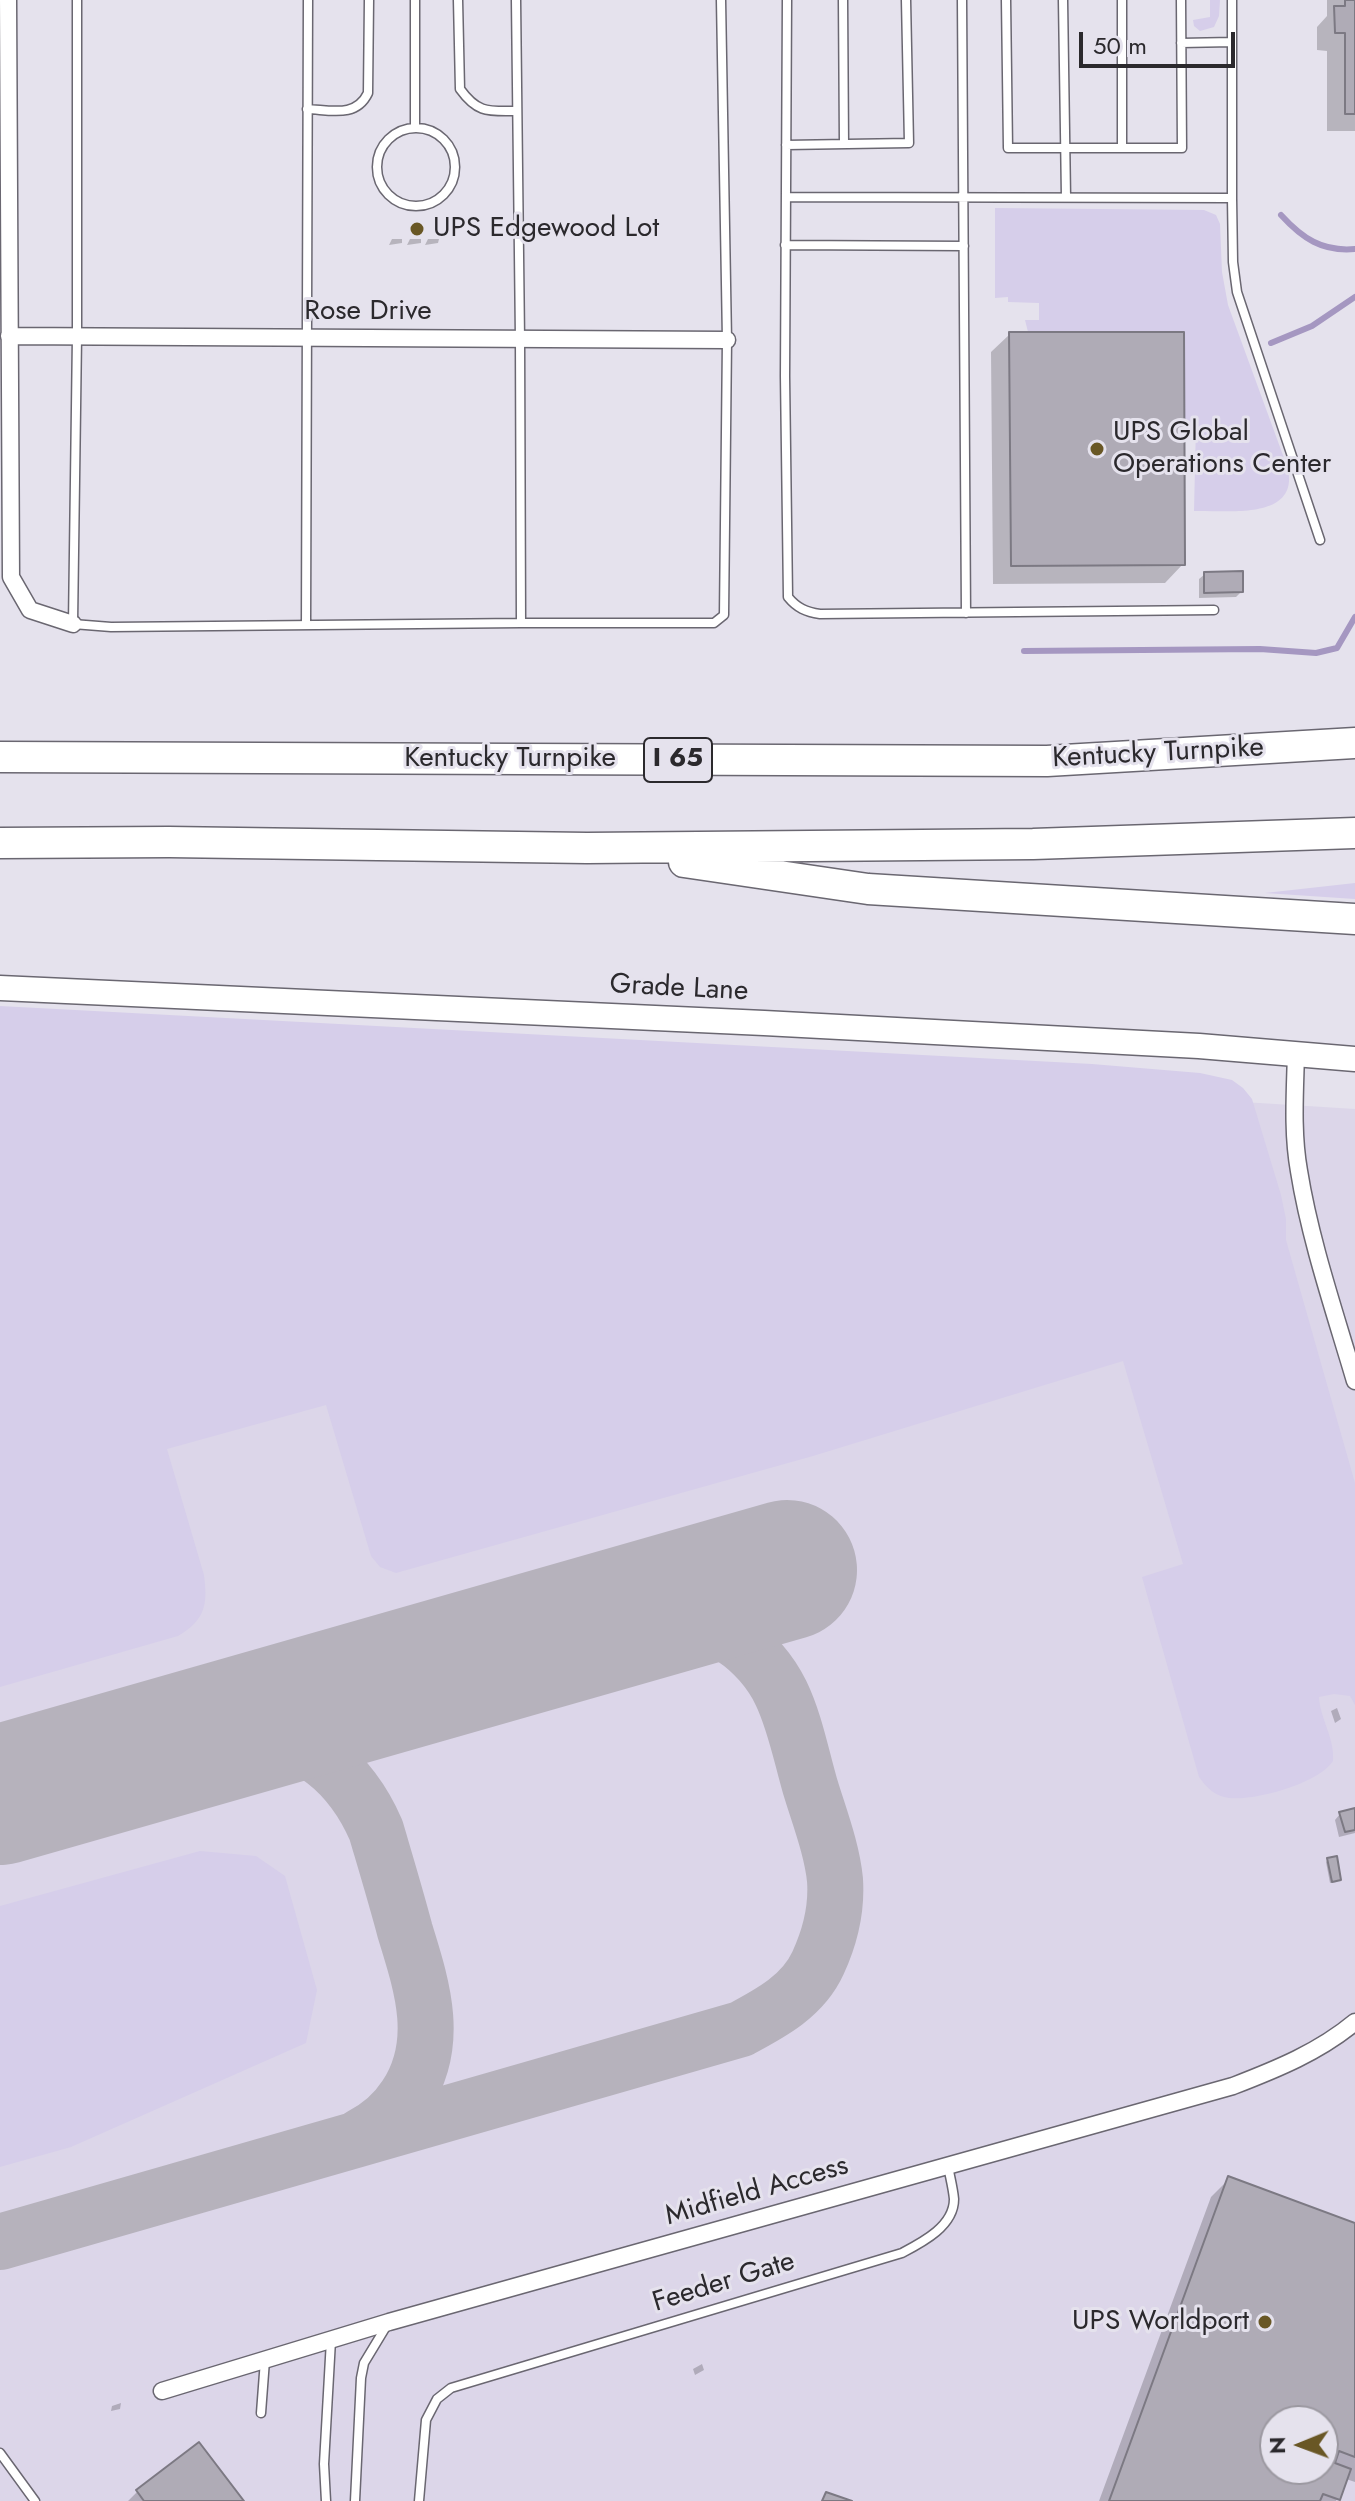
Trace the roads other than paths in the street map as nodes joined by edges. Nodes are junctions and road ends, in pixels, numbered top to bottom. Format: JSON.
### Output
{"nodes":[{"id":1,"x":8,"y":0,"type":"edge"},
{"id":2,"x":77,"y":0,"type":"edge"},
{"id":3,"x":308,"y":0,"type":"edge"},
{"id":4,"x":369,"y":0,"type":"edge"},
{"id":5,"x":415,"y":0,"type":"edge"},
{"id":6,"x":458,"y":0,"type":"edge"},
{"id":7,"x":516,"y":0,"type":"edge"},
{"id":8,"x":721,"y":0,"type":"edge"},
{"id":9,"x":787,"y":0,"type":"edge"},
{"id":10,"x":843,"y":0,"type":"edge"},
{"id":11,"x":906,"y":0,"type":"edge"},
{"id":12,"x":962,"y":0,"type":"edge"},
{"id":13,"x":1006,"y":0,"type":"edge"},
{"id":14,"x":1063,"y":0,"type":"edge"},
{"id":15,"x":1122,"y":0,"type":"edge"},
{"id":16,"x":1181,"y":0,"type":"edge"},
{"id":17,"x":1232,"y":0,"type":"edge"},
{"id":18,"x":1232,"y":42,"type":"junction"},
{"id":19,"x":1181,"y":43,"type":"junction"},
{"id":20,"x":307,"y":109,"type":"junction"},
{"id":21,"x":517,"y":111,"type":"junction"},
{"id":22,"x":415,"y":127,"type":"junction"},
{"id":23,"x":844,"y":144,"type":"junction"},
{"id":24,"x":786,"y":145,"type":"junction"},
{"id":25,"x":1122,"y":148,"type":"junction"},
{"id":26,"x":1065,"y":149,"type":"junction"},
{"id":27,"x":4,"y":190,"type":"edge"},
{"id":28,"x":786,"y":197,"type":"junction"},
{"id":29,"x":963,"y":197,"type":"junction"},
{"id":30,"x":1066,"y":197,"type":"junction"},
{"id":31,"x":1232,"y":198,"type":"junction"},
{"id":32,"x":785,"y":245,"type":"junction"},
{"id":33,"x":964,"y":246,"type":"junction"},
{"id":34,"x":9,"y":336,"type":"junction"},
{"id":35,"x":77,"y":336,"type":"junction"},
{"id":36,"x":306,"y":338,"type":"junction"},
{"id":37,"x":520,"y":339,"type":"junction"},
{"id":38,"x":727,"y":340,"type":"junction"},
{"id":39,"x":5,"y":522,"type":"edge"},
{"id":40,"x":1320,"y":540,"type":"dead end"},
{"id":41,"x":1214,"y":610,"type":"dead end"},
{"id":42,"x":966,"y":613,"type":"junction"},
{"id":43,"x":521,"y":623,"type":"junction"},
{"id":44,"x":73,"y":624,"type":"junction"},
{"id":45,"x":306,"y":625,"type":"junction"},
{"id":46,"x":1355,"y":743,"type":"edge"},
{"id":47,"x":0,"y":757,"type":"edge"},
{"id":48,"x":1355,"y":833,"type":"edge"},
{"id":49,"x":0,"y":843,"type":"edge"},
{"id":50,"x":587,"y":848,"type":"junction"},
{"id":51,"x":1355,"y":919,"type":"edge"},
{"id":52,"x":0,"y":988,"type":"edge"},
{"id":53,"x":1296,"y":1053,"type":"junction"},
{"id":54,"x":1355,"y":1059,"type":"edge"},
{"id":55,"x":1355,"y":1381,"type":"edge"},
{"id":56,"x":1355,"y":2022,"type":"edge"},
{"id":57,"x":948,"y":2166,"type":"junction"},
{"id":58,"x":389,"y":2322,"type":"junction"},
{"id":59,"x":331,"y":2339,"type":"junction"},
{"id":60,"x":265,"y":2359,"type":"junction"},
{"id":61,"x":162,"y":2391,"type":"dead end"},
{"id":62,"x":261,"y":2413,"type":"dead end"},
{"id":63,"x":0,"y":2453,"type":"edge"},
{"id":64,"x":35,"y":2501,"type":"edge"},
{"id":65,"x":326,"y":2501,"type":"edge"},
{"id":66,"x":355,"y":2501,"type":"edge"},
{"id":67,"x":419,"y":2501,"type":"edge"}],
"edges":[{"from":1,"to":27,"type":"street"},
{"from":2,"to":35,"type":"lane"},
{"from":3,"to":20,"type":"lane"},
{"from":4,"to":20,"type":"lane"},
{"from":5,"to":22,"type":"lane"},
{"from":6,"to":21,"type":"lane"},
{"from":7,"to":21,"type":"lane"},
{"from":8,"to":38,"type":"lane"},
{"from":9,"to":24,"type":"lane"},
{"from":10,"to":23,"type":"lane"},
{"from":11,"to":23,"type":"lane"},
{"from":12,"to":29,"type":"lane"},
{"from":13,"to":26,"type":"lane"},
{"from":14,"to":26,"type":"lane"},
{"from":15,"to":25,"type":"lane"},
{"from":16,"to":19,"type":"lane"},
{"from":17,"to":18,"type":"lane"},
{"from":18,"to":19,"type":"lane"},
{"from":18,"to":31,"type":"lane"},
{"from":19,"to":25,"type":"lane"},
{"from":20,"to":36,"type":"lane"},
{"from":21,"to":37,"type":"lane"},
{"from":22,"to":22,"type":"lane"},
{"from":23,"to":24,"type":"lane"},
{"from":24,"to":28,"type":"lane"},
{"from":25,"to":26,"type":"lane"},
{"from":26,"to":30,"type":"lane"},
{"from":27,"to":34,"type":"street"},
{"from":28,"to":29,"type":"lane"},
{"from":28,"to":32,"type":"lane"},
{"from":29,"to":30,"type":"lane"},
{"from":29,"to":33,"type":"lane"},
{"from":30,"to":31,"type":"lane"},
{"from":31,"to":40,"type":"lane"},
{"from":32,"to":33,"type":"lane"},
{"from":32,"to":42,"type":"lane"},
{"from":33,"to":42,"type":"lane"},
{"from":34,"to":35,"type":"street","name":"Rose Drive"},
{"from":34,"to":39,"type":"street"},
{"from":35,"to":36,"type":"street","name":"Rose Drive"},
{"from":35,"to":44,"type":"lane"},
{"from":36,"to":37,"type":"street","name":"Rose Drive"},
{"from":36,"to":45,"type":"lane"},
{"from":37,"to":38,"type":"street","name":"Rose Drive"},
{"from":37,"to":43,"type":"lane"},
{"from":38,"to":43,"type":"lane"},
{"from":39,"to":44,"type":"street"},
{"from":41,"to":42,"type":"lane"},
{"from":43,"to":45,"type":"lane"},
{"from":44,"to":45,"type":"lane"},
{"from":46,"to":47,"type":"highway","name":"Kentucky Turnpike","number":"I 65"},
{"from":48,"to":50,"type":"highway"},
{"from":49,"to":50,"type":"highway"},
{"from":50,"to":51,"type":"highway"},
{"from":52,"to":53,"type":"main road","name":"Grade Lane"},
{"from":53,"to":54,"type":"main road","name":"Grade Lane"},
{"from":53,"to":55,"type":"street"},
{"from":56,"to":57,"type":"street","name":"Midfield Access"},
{"from":57,"to":58,"type":"street","name":"Midfield Access"},
{"from":57,"to":67,"type":"lane","name":"Feeder Gate"},
{"from":58,"to":59,"type":"street","name":"Midfield Access"},
{"from":58,"to":66,"type":"lane"},
{"from":59,"to":60,"type":"street","name":"Midfield Access"},
{"from":59,"to":65,"type":"lane"},
{"from":60,"to":61,"type":"street","name":"Midfield Access"},
{"from":60,"to":62,"type":"lane"},
{"from":63,"to":64,"type":"lane"}]}
